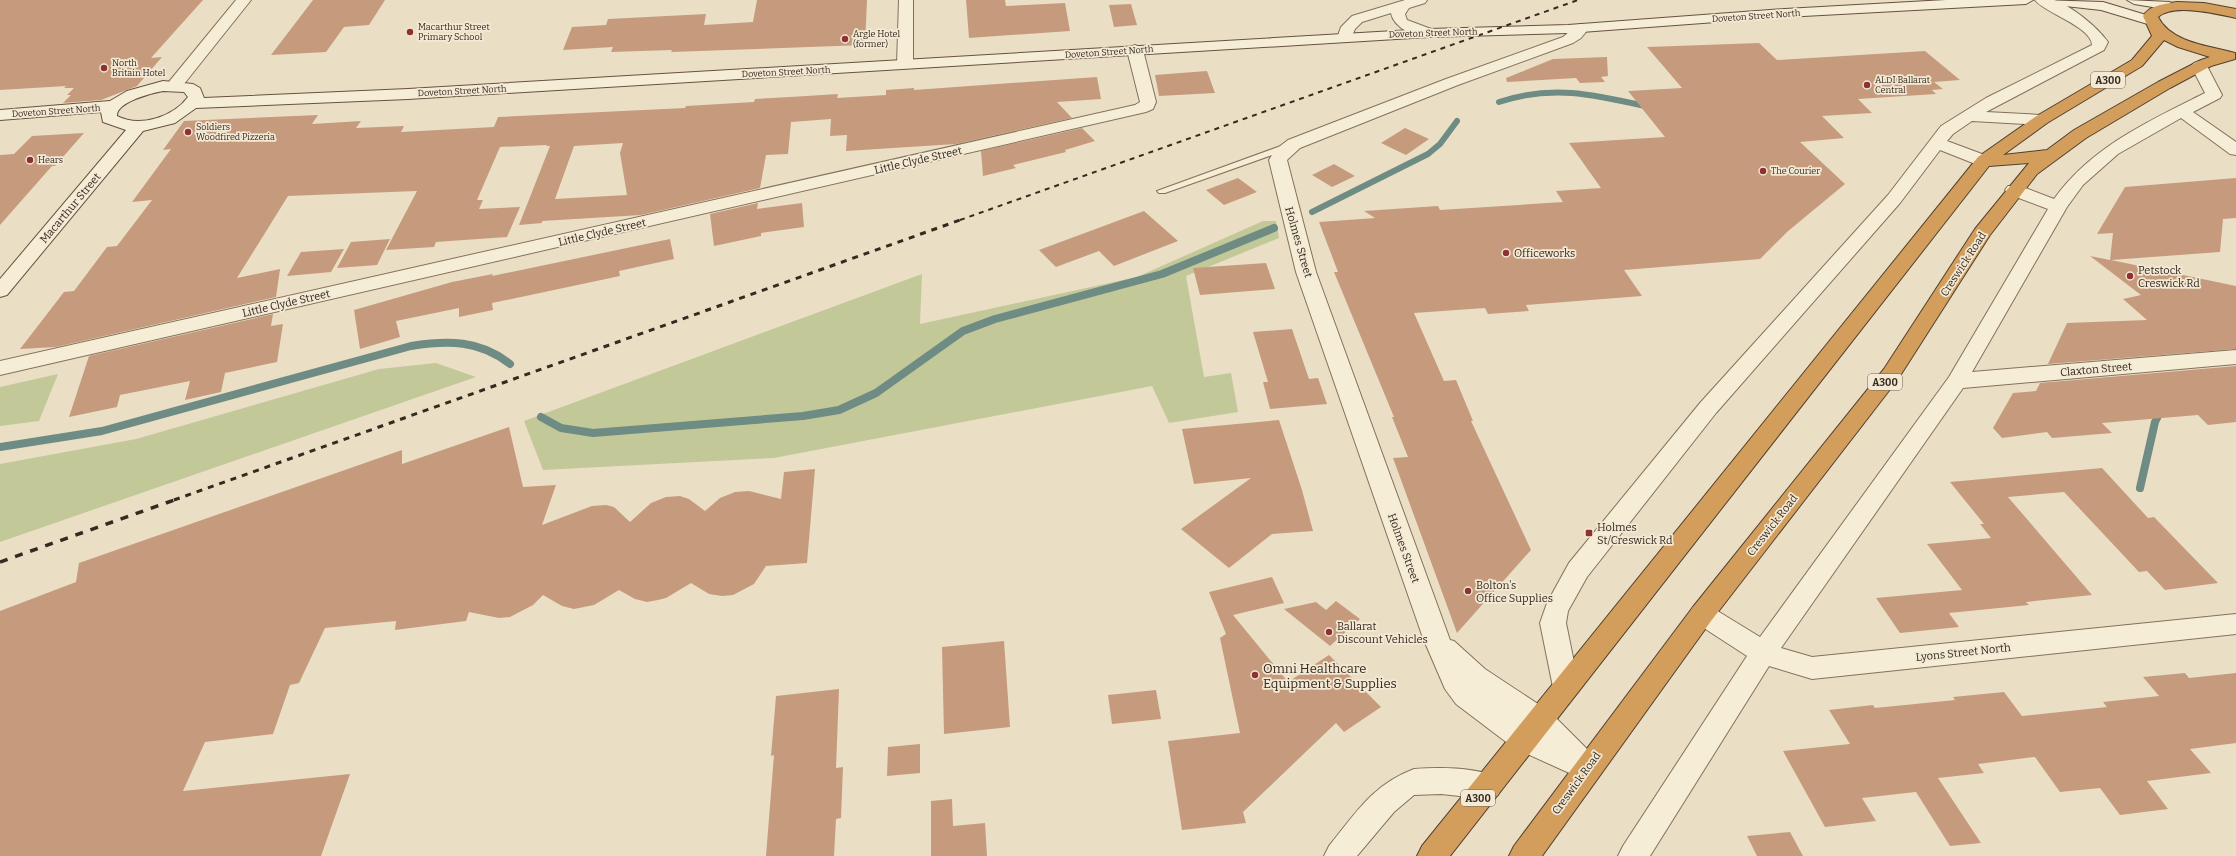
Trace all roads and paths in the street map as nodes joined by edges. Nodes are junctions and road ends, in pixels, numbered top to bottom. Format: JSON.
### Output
{"nodes":[{"id":1,"x":244,"y":0,"type":"edge"},
{"id":2,"x":906,"y":0,"type":"edge"},
{"id":3,"x":1420,"y":0,"type":"edge"},
{"id":4,"x":2026,"y":0,"type":"edge"},
{"id":5,"x":2042,"y":0,"type":"edge"},
{"id":6,"x":2047,"y":0,"type":"edge"},
{"id":7,"x":2134,"y":0,"type":"edge"},
{"id":8,"x":2226,"y":0,"type":"edge"},
{"id":9,"x":2168,"y":3,"type":"edge"},
{"id":10,"x":2201,"y":5,"type":"junction"},
{"id":11,"x":1398,"y":7,"type":"junction"},
{"id":12,"x":2236,"y":14,"type":"edge"},
{"id":13,"x":2154,"y":24,"type":"junction"},
{"id":14,"x":1582,"y":28,"type":"junction"},
{"id":15,"x":1430,"y":33,"type":"junction"},
{"id":16,"x":1377,"y":36,"type":"junction"},
{"id":17,"x":1345,"y":38,"type":"junction"},
{"id":18,"x":1135,"y":50,"type":"junction"},
{"id":19,"x":2233,"y":57,"type":"edge"},
{"id":20,"x":905,"y":65,"type":"junction"},
{"id":21,"x":2200,"y":66,"type":"junction"},
{"id":22,"x":174,"y":86,"type":"junction"},
{"id":23,"x":193,"y":103,"type":"junction"},
{"id":24,"x":113,"y":106,"type":"junction"},
{"id":25,"x":2182,"y":111,"type":"junction"},
{"id":26,"x":0,"y":115,"type":"edge"},
{"id":27,"x":1966,"y":116,"type":"junction"},
{"id":28,"x":2041,"y":120,"type":"junction"},
{"id":29,"x":139,"y":125,"type":"junction"},
{"id":30,"x":1936,"y":143,"type":"junction"},
{"id":31,"x":1294,"y":144,"type":"junction"},
{"id":32,"x":2236,"y":150,"type":"edge"},
{"id":33,"x":2050,"y":155,"type":"junction"},
{"id":34,"x":1984,"y":161,"type":"junction"},
{"id":35,"x":2014,"y":190,"type":"junction"},
{"id":36,"x":1162,"y":191,"type":"dead end"},
{"id":37,"x":2058,"y":207,"type":"junction"},
{"id":38,"x":0,"y":291,"type":"edge"},
{"id":39,"x":2236,"y":357,"type":"edge"},
{"id":40,"x":0,"y":368,"type":"edge"},
{"id":41,"x":1957,"y":381,"type":"junction"},
{"id":42,"x":1702,"y":614,"type":"junction"},
{"id":43,"x":2236,"y":624,"type":"edge"},
{"id":44,"x":1763,"y":653,"type":"junction"},
{"id":45,"x":1566,"y":687,"type":"junction"},
{"id":46,"x":1532,"y":729,"type":"junction"},
{"id":47,"x":1587,"y":768,"type":"junction"},
{"id":48,"x":1488,"y":786,"type":"junction"},
{"id":49,"x":1339,"y":856,"type":"edge"},
{"id":50,"x":1432,"y":856,"type":"edge"},
{"id":51,"x":1524,"y":856,"type":"edge"},
{"id":52,"x":1633,"y":856,"type":"edge"}],
"edges":[{"from":1,"to":22,"type":"street"},
{"from":2,"to":20,"type":"street"},
{"from":3,"to":11,"type":"street"},
{"from":4,"to":14,"type":"street","name":"Doveton Street North"},
{"from":5,"to":27,"type":"street"},
{"from":6,"to":13,"type":"street"},
{"from":7,"to":9,"type":"street"},
{"from":8,"to":10,"type":"highway"},
{"from":9,"to":10,"type":"highway"},
{"from":9,"to":13,"type":"highway","number":"A300"},
{"from":10,"to":12,"type":"highway"},
{"from":11,"to":15,"type":"street"},
{"from":11,"to":16,"type":"street"},
{"from":11,"to":17,"type":"street"},
{"from":13,"to":19,"type":"highway","number":"A300"},
{"from":13,"to":28,"type":"highway","number":"A300"},
{"from":14,"to":15,"type":"street","name":"Doveton Street North"},
{"from":14,"to":31,"type":"street","name":"Holmes Street"},
{"from":15,"to":16,"type":"street","name":"Doveton Street North"},
{"from":16,"to":17,"type":"street","name":"Doveton Street North"},
{"from":17,"to":18,"type":"street","name":"Doveton Street North"},
{"from":18,"to":20,"type":"street","name":"Doveton Street North"},
{"from":18,"to":40,"type":"street","name":"Little Clyde Street"},
{"from":19,"to":21,"type":"highway","name":"Creswick Road","number":"A300"},
{"from":20,"to":23,"type":"street","name":"Doveton Street North"},
{"from":21,"to":25,"type":"street"},
{"from":21,"to":33,"type":"highway","name":"Creswick Road","number":"A300"},
{"from":22,"to":23,"type":"street"},
{"from":22,"to":24,"type":"street"},
{"from":23,"to":29,"type":"street"},
{"from":24,"to":26,"type":"street","name":"Doveton Street North"},
{"from":24,"to":29,"type":"street"},
{"from":25,"to":32,"type":"street"},
{"from":25,"to":37,"type":"street"},
{"from":27,"to":28,"type":"street"},
{"from":27,"to":30,"type":"street"},
{"from":28,"to":34,"type":"highway","number":"A300"},
{"from":29,"to":38,"type":"street","name":"Macarthur Street"},
{"from":30,"to":34,"type":"street"},
{"from":30,"to":45,"type":"street"},
{"from":31,"to":36,"type":"lane"},
{"from":31,"to":46,"type":"street","name":"Holmes Street"},
{"from":33,"to":34,"type":"highway"},
{"from":33,"to":35,"type":"highway","name":"Creswick Road","number":"A300"},
{"from":34,"to":45,"type":"highway","number":"A300"},
{"from":35,"to":37,"type":"street"},
{"from":35,"to":42,"type":"highway","name":"Creswick Road","number":"A300"},
{"from":37,"to":41,"type":"street"},
{"from":39,"to":41,"type":"street","name":"Claxton Street"},
{"from":41,"to":44,"type":"street"},
{"from":42,"to":44,"type":"street","name":"Lyons Street North"},
{"from":42,"to":47,"type":"highway","name":"Creswick Road","number":"A300"},
{"from":43,"to":44,"type":"street","name":"Lyons Street North"},
{"from":44,"to":52,"type":"street"},
{"from":45,"to":46,"type":"highway","number":"A300"},
{"from":46,"to":47,"type":"street","name":"Holmes Street"},
{"from":46,"to":48,"type":"highway","number":"A300"},
{"from":47,"to":51,"type":"highway","name":"Creswick Road","number":"A300"},
{"from":48,"to":49,"type":"street"},
{"from":48,"to":50,"type":"highway","number":"A300"}]}
